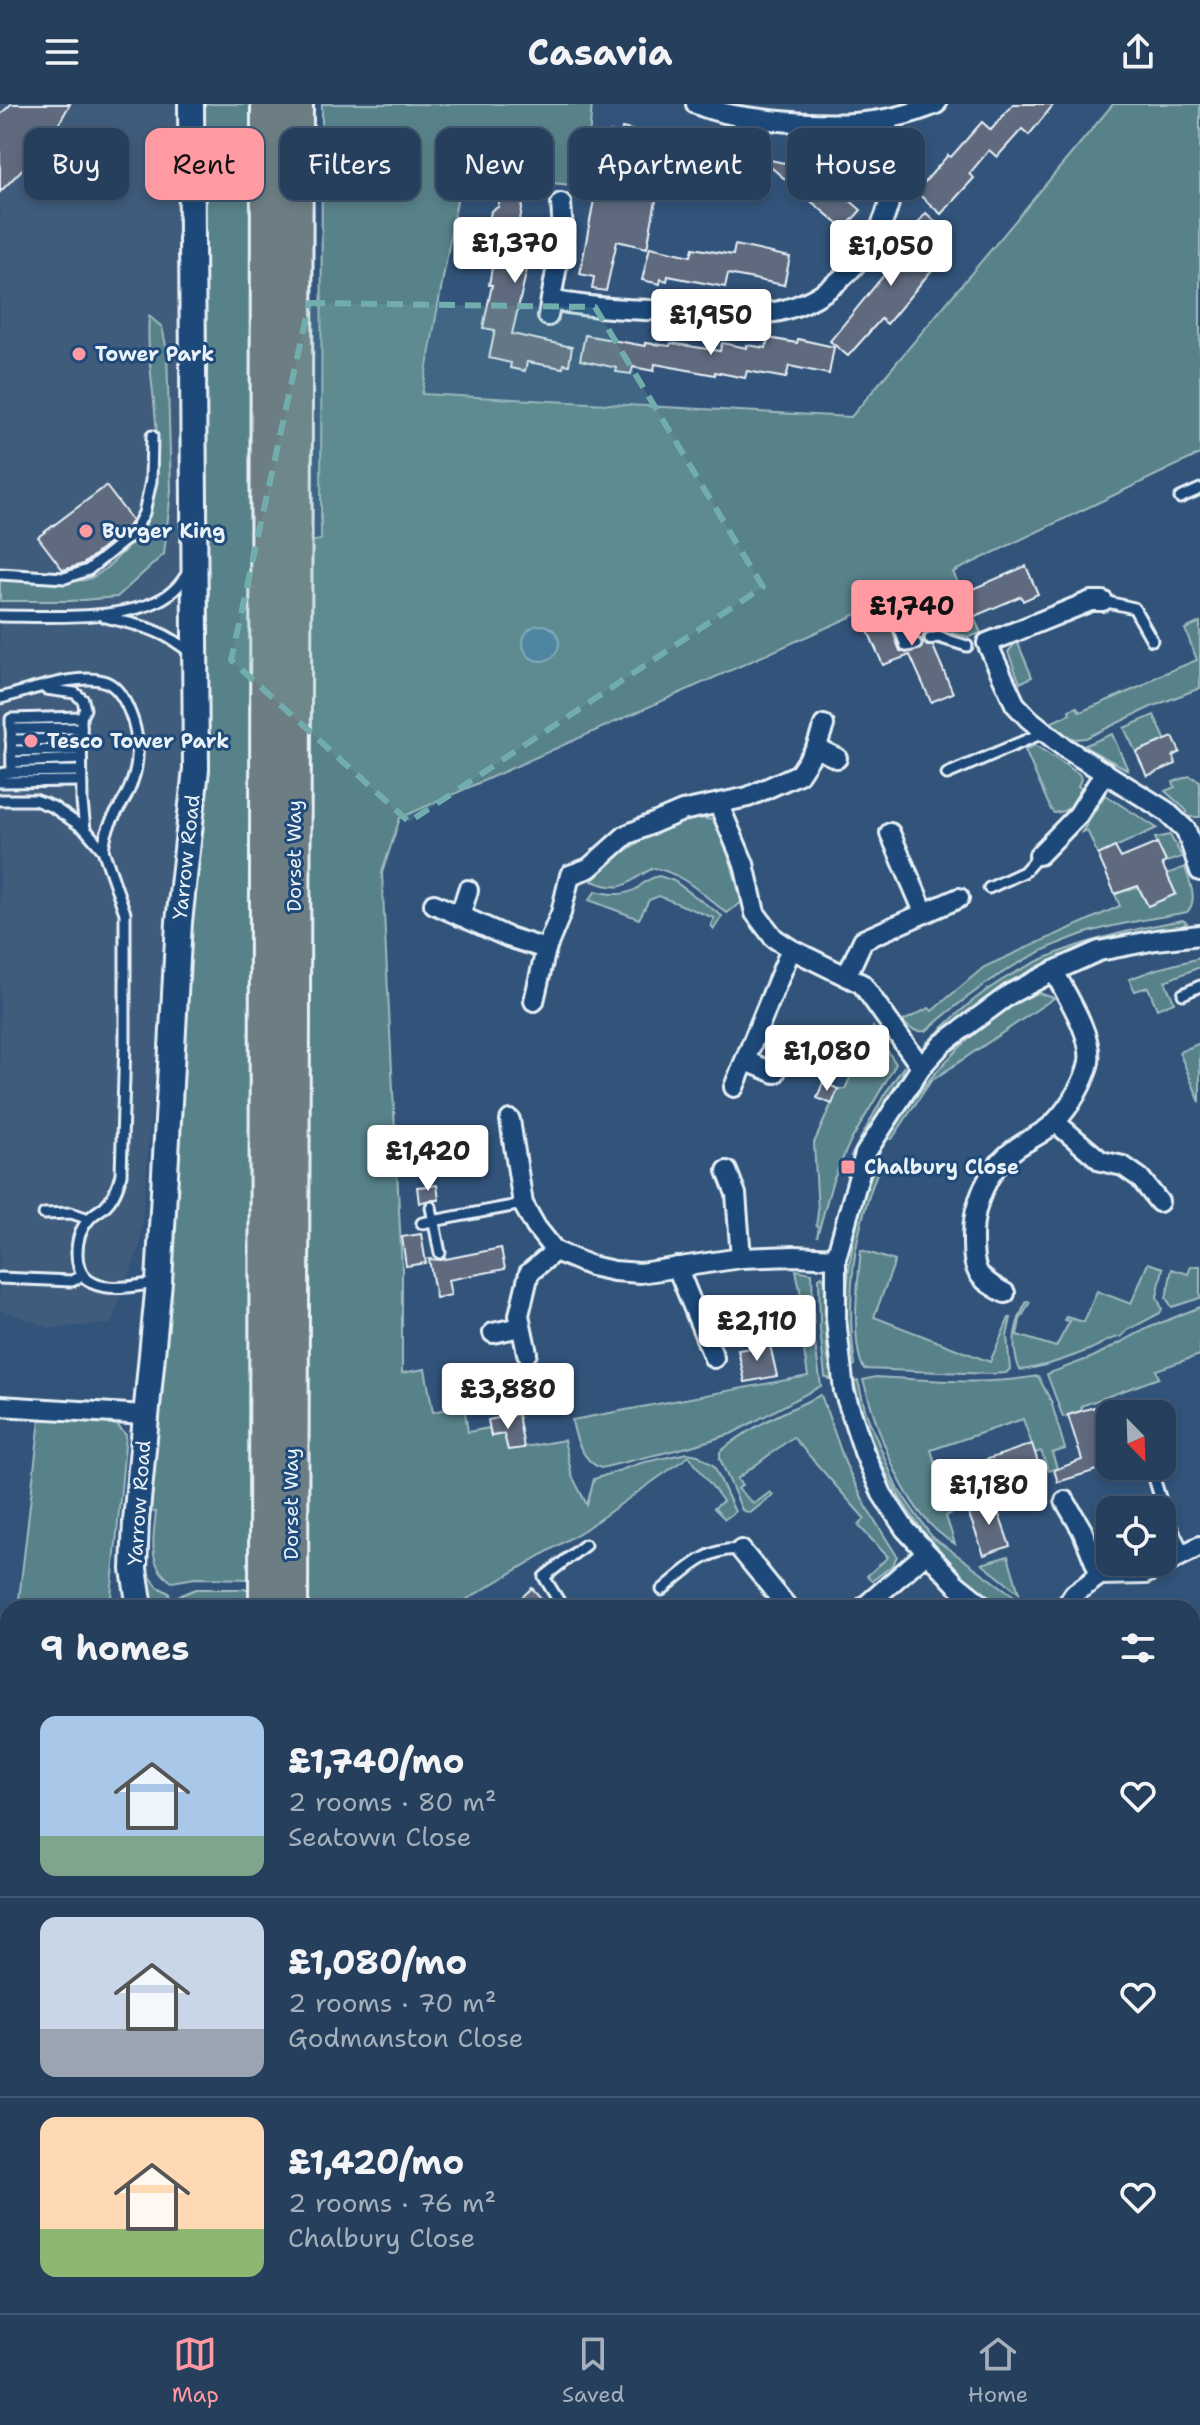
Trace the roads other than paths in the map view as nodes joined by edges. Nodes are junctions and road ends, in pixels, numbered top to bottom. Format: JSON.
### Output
{"nodes":[{"id":1,"x":191,"y":104,"type":"edge"},
{"id":2,"x":268,"y":104,"type":"edge"},
{"id":3,"x":296,"y":104,"type":"edge"},
{"id":4,"x":696,"y":104,"type":"edge"},
{"id":5,"x":936,"y":104,"type":"edge"},
{"id":6,"x":886,"y":120,"type":"junction"},
{"id":7,"x":561,"y":203,"type":"dead end"},
{"id":8,"x":152,"y":436,"type":"dead end"},
{"id":9,"x":1200,"y":489,"type":"edge"},
{"id":10,"x":1180,"y":498,"type":"dead end"},
{"id":11,"x":194,"y":565,"type":"junction"},
{"id":12,"x":0,"y":574,"type":"edge"},
{"id":13,"x":1103,"y":601,"type":"joint"},
{"id":14,"x":99,"y":615,"type":"junction"},
{"id":15,"x":0,"y":616,"type":"edge"},
{"id":16,"x":900,"y":630,"type":"dead end"},
{"id":17,"x":930,"y":639,"type":"dead end"},
{"id":18,"x":1152,"y":640,"type":"dead end"},
{"id":19,"x":987,"y":643,"type":"junction"},
{"id":20,"x":916,"y":644,"type":"dead end"},
{"id":21,"x":967,"y":646,"type":"joint"},
{"id":22,"x":195,"y":657,"type":"junction"},
{"id":23,"x":39,"y":688,"type":"junction"},
{"id":24,"x":0,"y":698,"type":"edge"},
{"id":25,"x":824,"y":725,"type":"dead end"},
{"id":26,"x":81,"y":728,"type":"junction"},
{"id":27,"x":1045,"y":732,"type":"junction"},
{"id":28,"x":11,"y":735,"type":"junction"},
{"id":29,"x":816,"y":748,"type":"junction"},
{"id":30,"x":81,"y":755,"type":"junction"},
{"id":31,"x":837,"y":758,"type":"dead end"},
{"id":32,"x":12,"y":762,"type":"junction"},
{"id":33,"x":1105,"y":772,"type":"junction"},
{"id":34,"x":0,"y":774,"type":"edge"},
{"id":35,"x":947,"y":774,"type":"dead end"},
{"id":36,"x":81,"y":776,"type":"junction"},
{"id":37,"x":0,"y":782,"type":"edge"},
{"id":38,"x":0,"y":800,"type":"edge"},
{"id":39,"x":719,"y":805,"type":"junction"},
{"id":40,"x":1193,"y":824,"type":"edge"},
{"id":41,"x":85,"y":829,"type":"junction"},
{"id":42,"x":890,"y":833,"type":"dead end"},
{"id":43,"x":103,"y":850,"type":"junction"},
{"id":44,"x":1039,"y":855,"type":"joint"},
{"id":45,"x":1200,"y":871,"type":"edge"},
{"id":46,"x":989,"y":888,"type":"dead end"},
{"id":47,"x":468,"y":890,"type":"dead end"},
{"id":48,"x":959,"y":898,"type":"dead end"},
{"id":49,"x":434,"y":904,"type":"dead end"},
{"id":50,"x":924,"y":912,"type":"junction"},
{"id":51,"x":460,"y":916,"type":"junction"},
{"id":52,"x":1200,"y":935,"type":"edge"},
{"id":53,"x":546,"y":949,"type":"junction"},
{"id":54,"x":791,"y":949,"type":"junction"},
{"id":55,"x":1054,"y":971,"type":"junction"},
{"id":56,"x":847,"y":975,"type":"junction"},
{"id":57,"x":1200,"y":986,"type":"edge"},
{"id":58,"x":1183,"y":994,"type":"dead end"},
{"id":59,"x":534,"y":1001,"type":"dead end"},
{"id":60,"x":746,"y":1061,"type":"junction"},
{"id":61,"x":921,"y":1067,"type":"junction"},
{"id":62,"x":775,"y":1073,"type":"dead end"},
{"id":63,"x":734,"y":1087,"type":"dead end"},
{"id":64,"x":510,"y":1120,"type":"dead end"},
{"id":65,"x":1055,"y":1122,"type":"junction"},
{"id":66,"x":727,"y":1171,"type":"dead end"},
{"id":67,"x":1159,"y":1202,"type":"dead end"},
{"id":68,"x":523,"y":1204,"type":"junction"},
{"id":69,"x":431,"y":1207,"type":"dead end"},
{"id":70,"x":44,"y":1214,"type":"dead end"},
{"id":71,"x":89,"y":1219,"type":"junction"},
{"id":72,"x":434,"y":1221,"type":"junction"},
{"id":73,"x":422,"y":1223,"type":"dead end"},
{"id":74,"x":555,"y":1251,"type":"junction"},
{"id":75,"x":440,"y":1253,"type":"dead end"},
{"id":76,"x":741,"y":1258,"type":"junction"},
{"id":77,"x":836,"y":1258,"type":"junction"},
{"id":78,"x":677,"y":1267,"type":"junction"},
{"id":79,"x":82,"y":1276,"type":"junction"},
{"id":80,"x":0,"y":1278,"type":"edge"},
{"id":81,"x":159,"y":1282,"type":"junction"},
{"id":82,"x":1005,"y":1293,"type":"dead end"},
{"id":83,"x":520,"y":1327,"type":"junction"},
{"id":84,"x":493,"y":1333,"type":"dead end"},
{"id":85,"x":527,"y":1353,"type":"dead end"},
{"id":86,"x":714,"y":1358,"type":"dead end"},
{"id":87,"x":0,"y":1406,"type":"edge"},
{"id":88,"x":145,"y":1415,"type":"junction"},
{"id":89,"x":1155,"y":1480,"type":"edge"},
{"id":90,"x":1065,"y":1501,"type":"dead end"},
{"id":91,"x":585,"y":1545,"type":"dead end"},
{"id":92,"x":741,"y":1550,"type":"joint"},
{"id":93,"x":1192,"y":1550,"type":"edge"},
{"id":94,"x":926,"y":1553,"type":"junction"},
{"id":95,"x":1096,"y":1565,"type":"edge"},
{"id":96,"x":1099,"y":1576,"type":"edge"},
{"id":97,"x":662,"y":1590,"type":"dead end"},
{"id":98,"x":139,"y":1600,"type":"edge"},
{"id":99,"x":266,"y":1600,"type":"edge"},
{"id":100,"x":291,"y":1600,"type":"edge"},
{"id":101,"x":558,"y":1600,"type":"edge"},
{"id":102,"x":782,"y":1600,"type":"edge"},
{"id":103,"x":872,"y":1600,"type":"edge"},
{"id":104,"x":976,"y":1600,"type":"edge"},
{"id":105,"x":1070,"y":1600,"type":"edge"}],
"edges":[{"from":1,"to":11,"type":"street","name":"Yarrow Road"},
{"from":2,"to":99,"type":"highway","name":"Dorset Way"},
{"from":3,"to":100,"type":"highway","name":"Dorset Way"},
{"from":4,"to":6,"type":"street"},
{"from":5,"to":6,"type":"street"},
{"from":6,"to":7,"type":"street"},
{"from":8,"to":12,"type":"lane"},
{"from":9,"to":10,"type":"lane"},
{"from":11,"to":14,"type":"lane"},
{"from":11,"to":22,"type":"street","name":"Yarrow Road"},
{"from":13,"to":18,"type":"lane"},
{"from":13,"to":19,"type":"street"},
{"from":14,"to":15,"type":"lane"},
{"from":14,"to":22,"type":"lane"},
{"from":16,"to":20,"type":"lane"},
{"from":17,"to":21,"type":"lane"},
{"from":19,"to":21,"type":"street"},
{"from":19,"to":27,"type":"street"},
{"from":22,"to":81,"type":"street","name":"Yarrow Road"},
{"from":23,"to":24,"type":"lane"},
{"from":23,"to":26,"type":"lane"},
{"from":23,"to":43,"type":"lane"},
{"from":25,"to":29,"type":"street"},
{"from":26,"to":28,"type":"lane"},
{"from":26,"to":28,"type":"lane"},
{"from":26,"to":30,"type":"lane"},
{"from":27,"to":33,"type":"street"},
{"from":27,"to":35,"type":"lane"},
{"from":28,"to":32,"type":"lane"},
{"from":29,"to":31,"type":"street"},
{"from":29,"to":39,"type":"street"},
{"from":30,"to":32,"type":"lane"},
{"from":30,"to":36,"type":"lane"},
{"from":32,"to":34,"type":"lane"},
{"from":32,"to":36,"type":"lane"},
{"from":33,"to":40,"type":"street"},
{"from":33,"to":44,"type":"street"},
{"from":36,"to":37,"type":"lane"},
{"from":36,"to":41,"type":"lane"},
{"from":38,"to":41,"type":"lane"},
{"from":39,"to":53,"type":"street"},
{"from":39,"to":54,"type":"street"},
{"from":40,"to":45,"type":"street"},
{"from":41,"to":43,"type":"lane"},
{"from":42,"to":50,"type":"street"},
{"from":43,"to":71,"type":"lane"},
{"from":44,"to":46,"type":"lane"},
{"from":47,"to":51,"type":"street"},
{"from":48,"to":50,"type":"street"},
{"from":49,"to":51,"type":"street"},
{"from":50,"to":56,"type":"street"},
{"from":51,"to":53,"type":"street"},
{"from":52,"to":55,"type":"street"},
{"from":53,"to":59,"type":"street"},
{"from":54,"to":56,"type":"street"},
{"from":54,"to":60,"type":"street"},
{"from":55,"to":61,"type":"street"},
{"from":55,"to":65,"type":"street"},
{"from":56,"to":61,"type":"street"},
{"from":57,"to":58,"type":"lane"},
{"from":60,"to":62,"type":"street"},
{"from":60,"to":63,"type":"street"},
{"from":61,"to":77,"type":"street"},
{"from":64,"to":68,"type":"street"},
{"from":65,"to":67,"type":"street"},
{"from":65,"to":82,"type":"street"},
{"from":66,"to":76,"type":"street"},
{"from":68,"to":72,"type":"lane"},
{"from":68,"to":74,"type":"street"},
{"from":69,"to":72,"type":"lane"},
{"from":70,"to":71,"type":"lane"},
{"from":71,"to":79,"type":"lane"},
{"from":72,"to":73,"type":"lane"},
{"from":72,"to":75,"type":"lane"},
{"from":74,"to":78,"type":"street"},
{"from":74,"to":83,"type":"street"},
{"from":76,"to":77,"type":"street"},
{"from":76,"to":78,"type":"street"},
{"from":77,"to":94,"type":"street"},
{"from":78,"to":86,"type":"street"},
{"from":79,"to":80,"type":"lane"},
{"from":79,"to":81,"type":"lane"},
{"from":81,"to":88,"type":"street","name":"Yarrow Road"},
{"from":83,"to":84,"type":"street"},
{"from":83,"to":85,"type":"street"},
{"from":87,"to":88,"type":"street"},
{"from":88,"to":98,"type":"street","name":"Yarrow Road"},
{"from":89,"to":93,"type":"lane"},
{"from":90,"to":95,"type":"street"},
{"from":91,"to":101,"type":"lane"},
{"from":92,"to":97,"type":"lane"},
{"from":92,"to":102,"type":"street"},
{"from":94,"to":103,"type":"street"},
{"from":94,"to":104,"type":"street"},
{"from":96,"to":105,"type":"street"}]}
